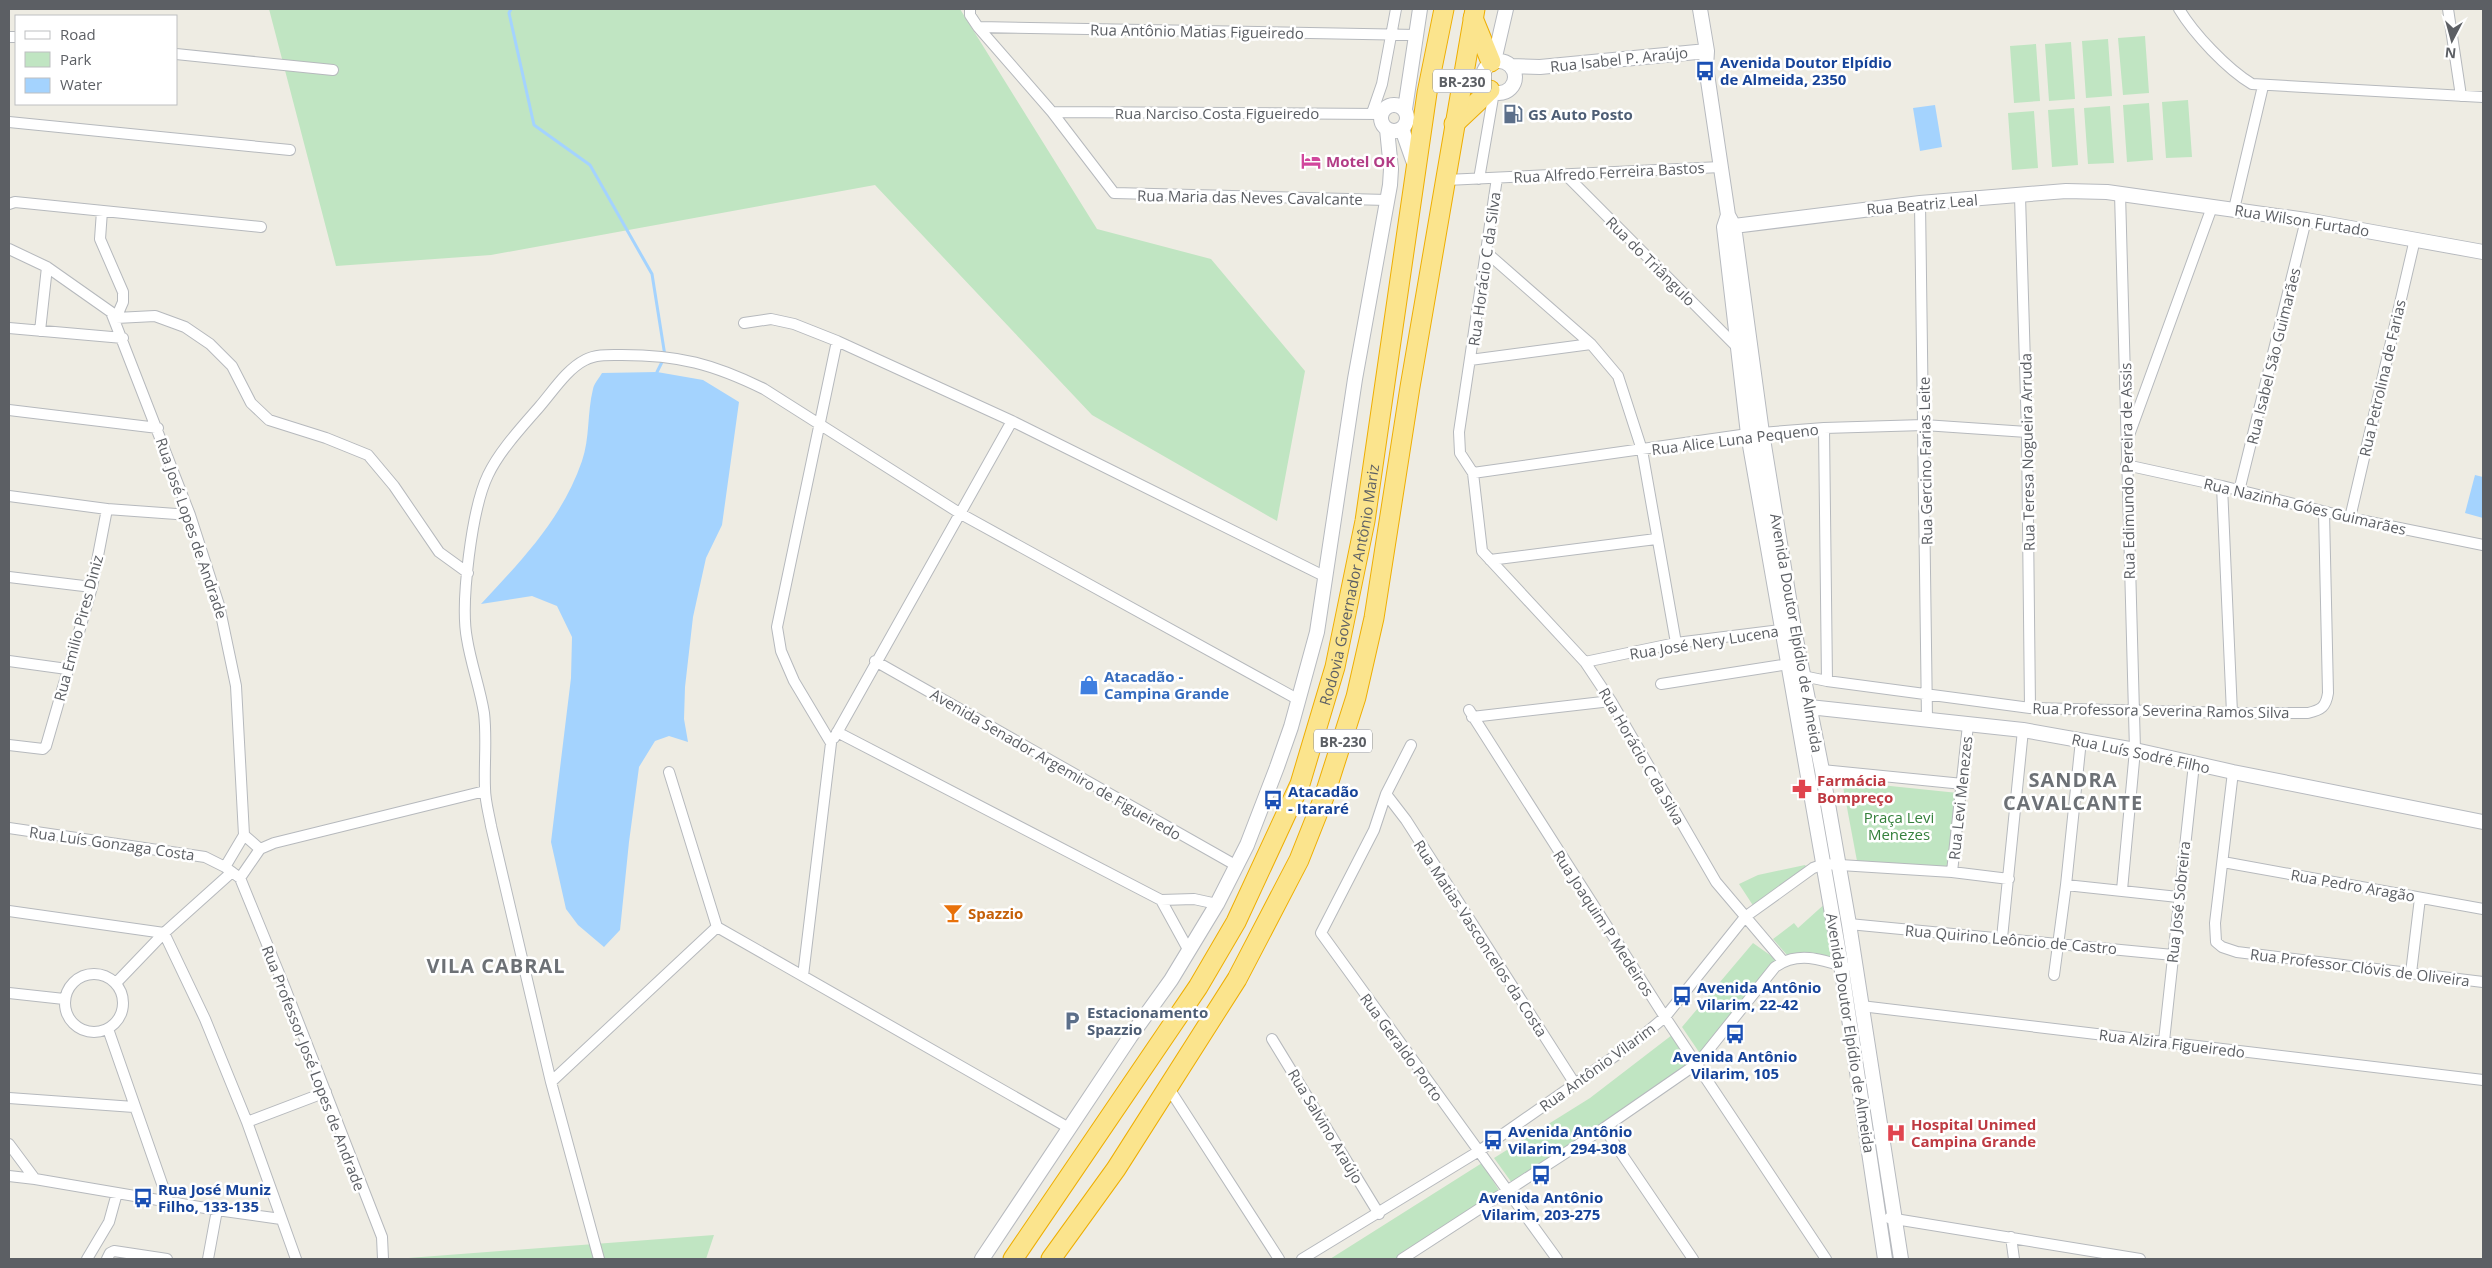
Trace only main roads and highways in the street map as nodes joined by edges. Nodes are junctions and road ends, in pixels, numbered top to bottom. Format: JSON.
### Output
{"nodes":[{"id":1,"x":1444,"y":9,"type":"edge"},
{"id":2,"x":1474,"y":14,"type":"edge"},
{"id":3,"x":1504,"y":66,"type":"road end"},
{"id":4,"x":1492,"y":91,"type":"road end"},
{"id":5,"x":1454,"y":124,"type":"junction"},
{"id":6,"x":1013,"y":1259,"type":"edge"},
{"id":7,"x":1050,"y":1259,"type":"edge"}],
"edges":[{"from":1,"to":6,"type":"highway","name":"Rodovia Governador Antônio Mariz","number":"BR-230"},
{"from":2,"to":3,"type":"highway"},
{"from":2,"to":5,"type":"highway","name":"Rodovia Governador Antônio Mariz","number":"BR-230"},
{"from":4,"to":5,"type":"highway"},
{"from":5,"to":7,"type":"highway","name":"Rodovia Governador Antônio Mariz","number":"BR-230"}]}
